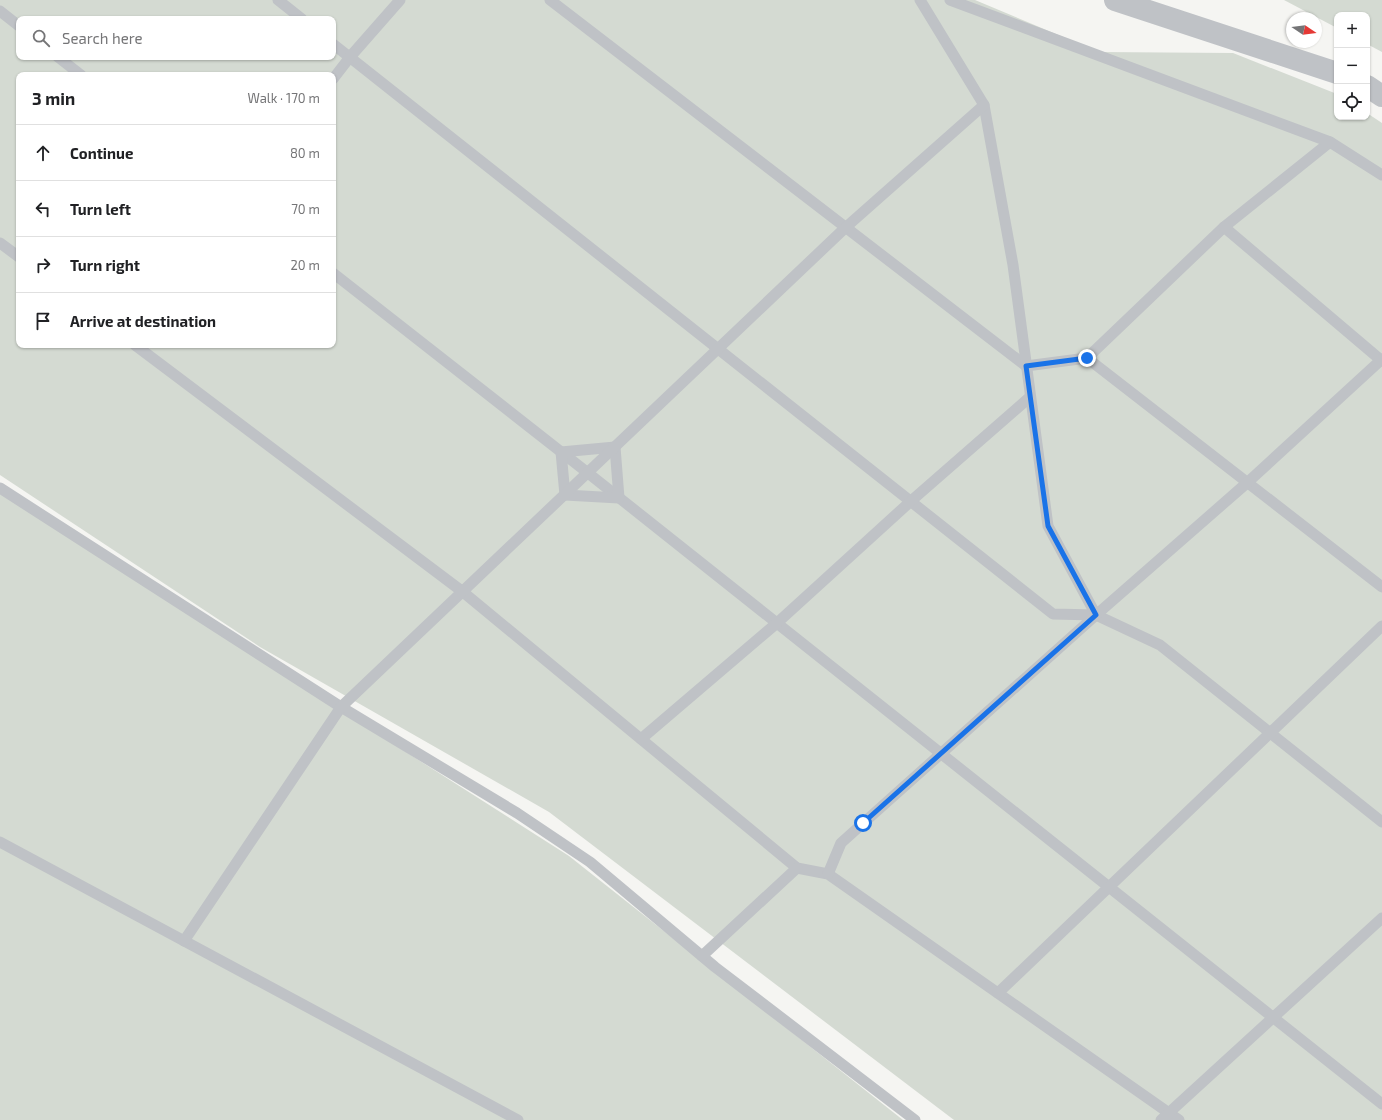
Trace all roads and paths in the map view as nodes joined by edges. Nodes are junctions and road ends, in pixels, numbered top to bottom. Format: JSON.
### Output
{"nodes":[{"id":1,"x":278,"y":0,"type":"edge"},
{"id":2,"x":400,"y":0,"type":"edge"},
{"id":3,"x":550,"y":0,"type":"edge"},
{"id":4,"x":920,"y":0,"type":"edge"},
{"id":5,"x":950,"y":0,"type":"edge"},
{"id":6,"x":1115,"y":0,"type":"edge"},
{"id":7,"x":0,"y":11,"type":"edge"},
{"id":8,"x":298,"y":16,"type":"edge"},
{"id":9,"x":16,"y":24,"type":"edge"},
{"id":10,"x":336,"y":46,"type":"edge"},
{"id":11,"x":350,"y":57,"type":"junction"},
{"id":12,"x":62,"y":60,"type":"edge"},
{"id":13,"x":77,"y":72,"type":"edge"},
{"id":14,"x":1334,"y":73,"type":"edge"},
{"id":15,"x":336,"y":75,"type":"edge"},
{"id":16,"x":1370,"y":88,"type":"edge"},
{"id":17,"x":1382,"y":96,"type":"edge"},
{"id":18,"x":984,"y":105,"type":"junction"},
{"id":19,"x":1330,"y":142,"type":"junction"},
{"id":20,"x":1382,"y":175,"type":"edge"},
{"id":21,"x":1224,"y":227,"type":"junction"},
{"id":22,"x":846,"y":228,"type":"junction"},
{"id":23,"x":0,"y":243,"type":"edge"},
{"id":24,"x":16,"y":255,"type":"edge"},
{"id":25,"x":336,"y":275,"type":"edge"},
{"id":26,"x":139,"y":348,"type":"edge"},
{"id":27,"x":719,"y":348,"type":"junction"},
{"id":28,"x":1087,"y":358,"type":"junction"},
{"id":29,"x":1382,"y":360,"type":"edge"},
{"id":30,"x":1026,"y":366,"type":"junction"},
{"id":31,"x":1030,"y":398,"type":"junction"},
{"id":32,"x":615,"y":447,"type":"junction"},
{"id":33,"x":561,"y":452,"type":"junction"},
{"id":34,"x":588,"y":473,"type":"junction"},
{"id":35,"x":1248,"y":482,"type":"junction"},
{"id":36,"x":0,"y":488,"type":"edge"},
{"id":37,"x":565,"y":495,"type":"junction"},
{"id":38,"x":620,"y":498,"type":"junction"},
{"id":39,"x":911,"y":501,"type":"junction"},
{"id":40,"x":1382,"y":587,"type":"edge"},
{"id":41,"x":463,"y":592,"type":"junction"},
{"id":42,"x":1096,"y":615,"type":"junction"},
{"id":43,"x":777,"y":623,"type":"junction"},
{"id":44,"x":1382,"y":626,"type":"edge"},
{"id":45,"x":341,"y":707,"type":"junction"},
{"id":46,"x":1270,"y":732,"type":"junction"},
{"id":47,"x":641,"y":740,"type":"junction"},
{"id":48,"x":941,"y":754,"type":"junction"},
{"id":49,"x":1382,"y":822,"type":"edge"},
{"id":50,"x":0,"y":842,"type":"edge"},
{"id":51,"x":797,"y":868,"type":"junction"},
{"id":52,"x":828,"y":874,"type":"junction"},
{"id":53,"x":1109,"y":887,"type":"junction"},
{"id":54,"x":1382,"y":918,"type":"edge"},
{"id":55,"x":184,"y":941,"type":"junction"},
{"id":56,"x":702,"y":956,"type":"junction"},
{"id":57,"x":998,"y":993,"type":"junction"},
{"id":58,"x":1273,"y":1017,"type":"junction"},
{"id":59,"x":1382,"y":1104,"type":"edge"},
{"id":60,"x":1165,"y":1116,"type":"edge"},
{"id":61,"x":518,"y":1120,"type":"edge"},
{"id":62,"x":915,"y":1120,"type":"edge"},
{"id":63,"x":1179,"y":1120,"type":"edge"}],
"edges":[{"from":1,"to":8,"type":"lane"},
{"from":2,"to":11,"type":"lane"},
{"from":3,"to":22,"type":"lane"},
{"from":4,"to":18,"type":"lane"},
{"from":5,"to":19,"type":"lane"},
{"from":6,"to":14,"type":"street"},
{"from":7,"to":9,"type":"lane"},
{"from":10,"to":11,"type":"lane"},
{"from":11,"to":15,"type":"lane"},
{"from":11,"to":27,"type":"lane"},
{"from":12,"to":13,"type":"lane"},
{"from":16,"to":17,"type":"street"},
{"from":18,"to":22,"type":"lane"},
{"from":18,"to":30,"type":"lane"},
{"from":19,"to":20,"type":"lane"},
{"from":19,"to":21,"type":"lane"},
{"from":21,"to":28,"type":"lane"},
{"from":21,"to":29,"type":"lane"},
{"from":22,"to":27,"type":"lane"},
{"from":22,"to":30,"type":"lane"},
{"from":23,"to":24,"type":"lane"},
{"from":25,"to":33,"type":"lane"},
{"from":26,"to":41,"type":"lane"},
{"from":27,"to":32,"type":"lane"},
{"from":27,"to":39,"type":"lane"},
{"from":28,"to":30,"type":"lane"},
{"from":28,"to":35,"type":"lane"},
{"from":29,"to":35,"type":"lane"},
{"from":30,"to":31,"type":"lane"},
{"from":31,"to":39,"type":"lane"},
{"from":31,"to":42,"type":"lane"},
{"from":32,"to":33,"type":"lane"},
{"from":32,"to":34,"type":"lane"},
{"from":32,"to":38,"type":"lane"},
{"from":33,"to":34,"type":"lane"},
{"from":33,"to":37,"type":"lane"},
{"from":34,"to":37,"type":"lane"},
{"from":34,"to":38,"type":"lane"},
{"from":35,"to":40,"type":"lane"},
{"from":35,"to":42,"type":"lane"},
{"from":36,"to":45,"type":"lane"},
{"from":37,"to":38,"type":"lane"},
{"from":37,"to":41,"type":"lane"},
{"from":38,"to":43,"type":"lane"},
{"from":39,"to":42,"type":"lane"},
{"from":39,"to":43,"type":"lane"},
{"from":41,"to":45,"type":"lane"},
{"from":41,"to":47,"type":"lane"},
{"from":42,"to":46,"type":"lane"},
{"from":42,"to":48,"type":"lane"},
{"from":43,"to":47,"type":"lane"},
{"from":43,"to":48,"type":"lane"},
{"from":44,"to":46,"type":"lane"},
{"from":45,"to":55,"type":"lane"},
{"from":45,"to":56,"type":"lane"},
{"from":46,"to":49,"type":"lane"},
{"from":46,"to":53,"type":"lane"},
{"from":47,"to":51,"type":"lane"},
{"from":48,"to":52,"type":"lane"},
{"from":48,"to":53,"type":"lane"},
{"from":50,"to":55,"type":"lane"},
{"from":51,"to":52,"type":"lane"},
{"from":51,"to":56,"type":"lane"},
{"from":52,"to":57,"type":"lane"},
{"from":53,"to":57,"type":"lane"},
{"from":53,"to":58,"type":"lane"},
{"from":54,"to":58,"type":"lane"},
{"from":55,"to":61,"type":"lane"},
{"from":56,"to":62,"type":"lane"},
{"from":57,"to":60,"type":"lane"},
{"from":58,"to":59,"type":"lane"},
{"from":58,"to":60,"type":"lane"},
{"from":60,"to":63,"type":"lane"}]}
